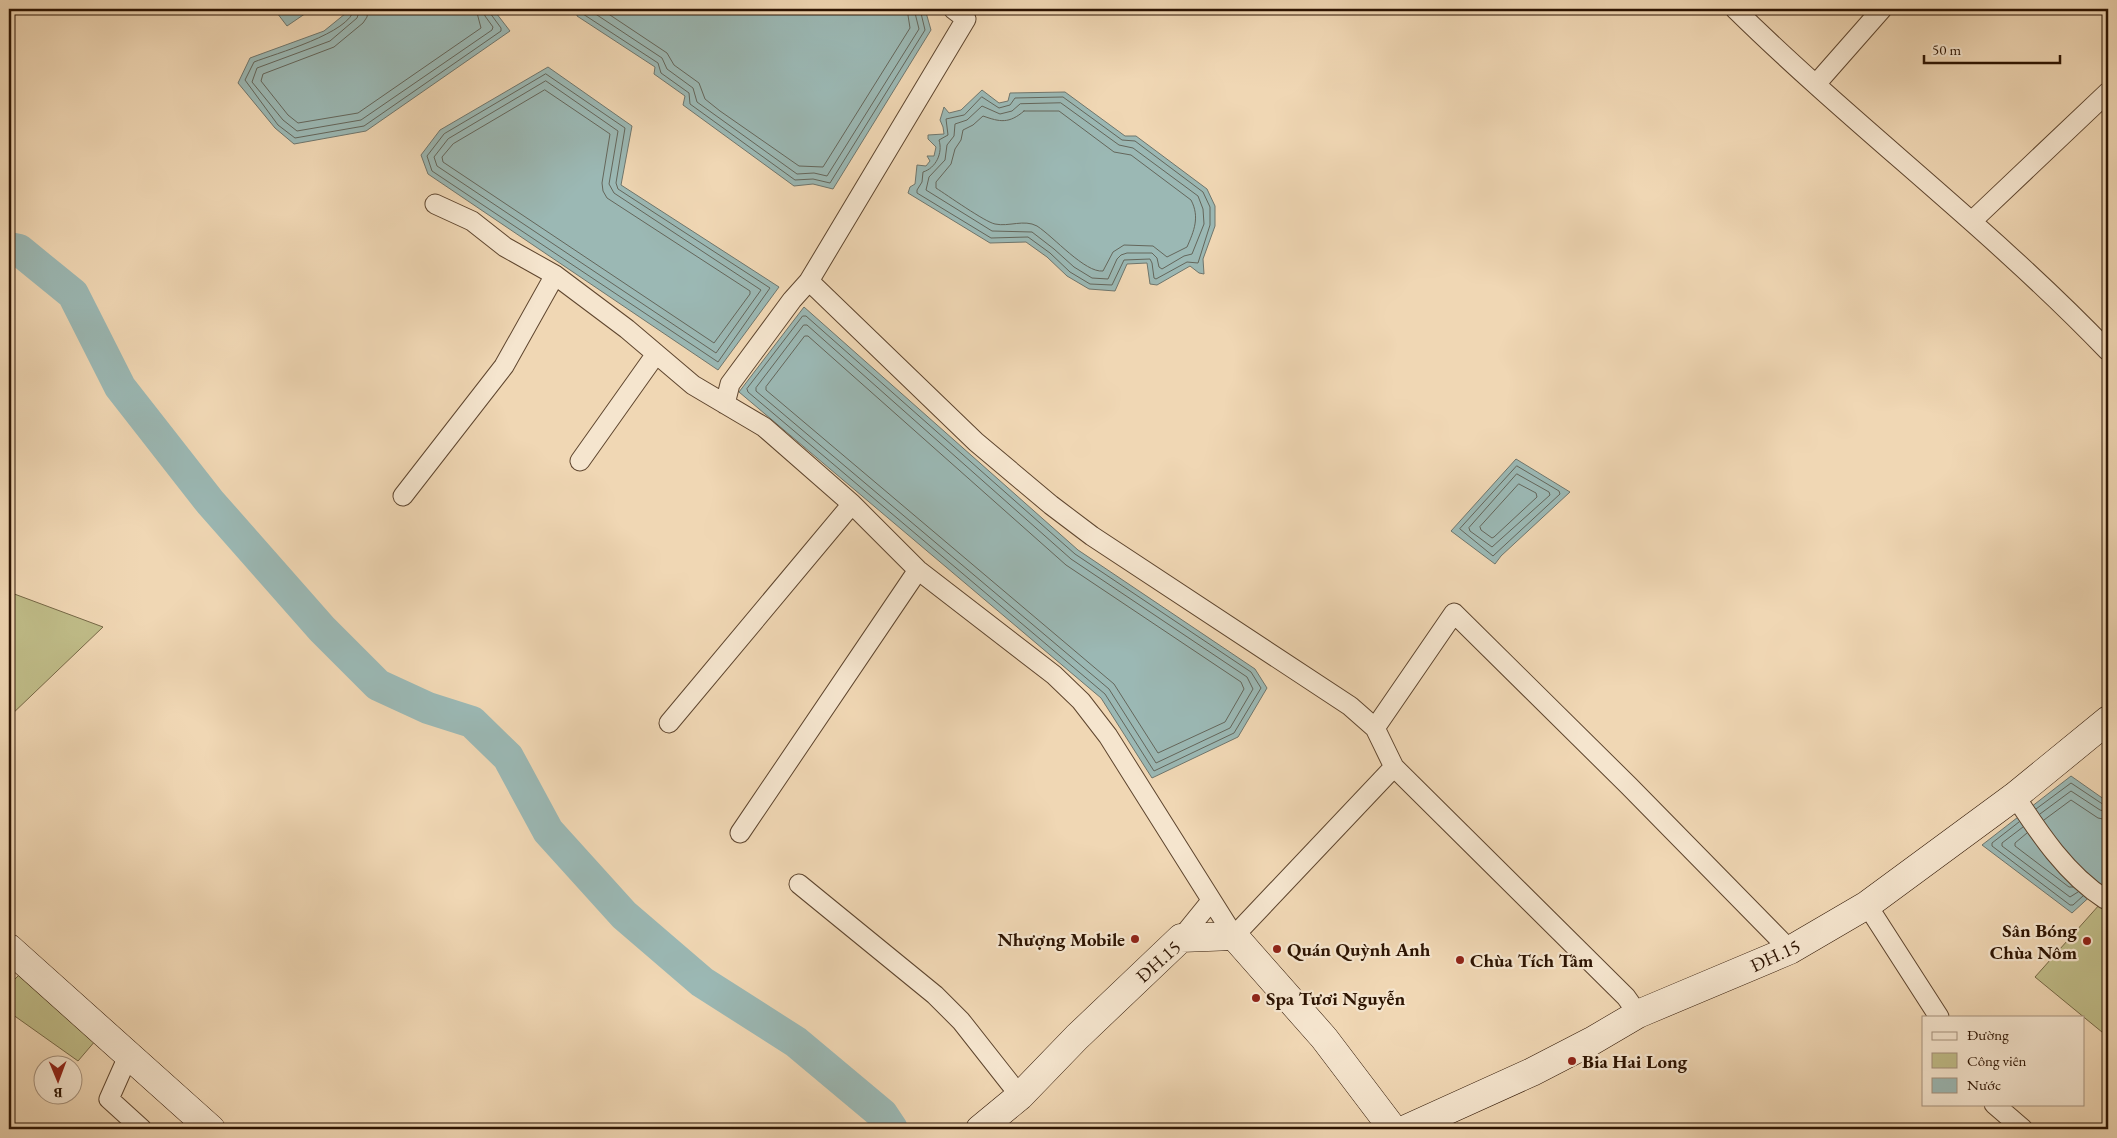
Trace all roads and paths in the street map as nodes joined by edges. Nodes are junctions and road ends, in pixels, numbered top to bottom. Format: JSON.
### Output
{"nodes":[{"id":1,"x":953,"y":9,"type":"edge"},
{"id":2,"x":1735,"y":9,"type":"edge"},
{"id":3,"x":1882,"y":9,"type":"edge"},
{"id":4,"x":1816,"y":84,"type":"junction"},
{"id":5,"x":2108,"y":92,"type":"edge"},
{"id":6,"x":435,"y":204,"type":"dead end"},
{"id":7,"x":1972,"y":220,"type":"junction"},
{"id":8,"x":555,"y":274,"type":"junction"},
{"id":9,"x":809,"y":281,"type":"junction"},
{"id":10,"x":2108,"y":351,"type":"edge"},
{"id":11,"x":656,"y":354,"type":"junction"},
{"id":12,"x":725,"y":404,"type":"junction"},
{"id":13,"x":580,"y":461,"type":"dead end"},
{"id":14,"x":404,"y":496,"type":"dead end"},
{"id":15,"x":852,"y":504,"type":"junction"},
{"id":16,"x":918,"y":570,"type":"junction"},
{"id":17,"x":2108,"y":720,"type":"edge"},
{"id":18,"x":669,"y":723,"type":"dead end"},
{"id":19,"x":1375,"y":728,"type":"junction"},
{"id":20,"x":1394,"y":767,"type":"junction"},
{"id":21,"x":2018,"y":800,"type":"junction"},
{"id":22,"x":740,"y":833,"type":"dead end"},
{"id":23,"x":799,"y":884,"type":"dead end"},
{"id":24,"x":2105,"y":898,"type":"dead end"},
{"id":25,"x":1211,"y":900,"type":"junction"},
{"id":26,"x":1868,"y":905,"type":"junction"},
{"id":27,"x":1234,"y":936,"type":"junction"},
{"id":28,"x":1181,"y":938,"type":"junction"},
{"id":29,"x":9,"y":948,"type":"edge"},
{"id":30,"x":1790,"y":950,"type":"junction"},
{"id":31,"x":1638,"y":1014,"type":"junction"},
{"id":32,"x":1938,"y":1016,"type":"edge"},
{"id":33,"x":129,"y":1054,"type":"junction"},
{"id":34,"x":1020,"y":1096,"type":"junction"},
{"id":35,"x":1996,"y":1106,"type":"edge"},
{"id":36,"x":142,"y":1129,"type":"edge"},
{"id":37,"x":212,"y":1129,"type":"edge"},
{"id":38,"x":980,"y":1129,"type":"edge"},
{"id":39,"x":1394,"y":1129,"type":"edge"},
{"id":40,"x":1406,"y":1129,"type":"edge"},
{"id":41,"x":2023,"y":1129,"type":"edge"}],
"edges":[{"from":1,"to":9,"type":"street"},
{"from":2,"to":4,"type":"street"},
{"from":3,"to":4,"type":"street"},
{"from":4,"to":7,"type":"street"},
{"from":5,"to":7,"type":"street"},
{"from":6,"to":8,"type":"street"},
{"from":7,"to":10,"type":"street"},
{"from":8,"to":11,"type":"street"},
{"from":8,"to":14,"type":"street"},
{"from":9,"to":12,"type":"street"},
{"from":9,"to":19,"type":"street"},
{"from":11,"to":12,"type":"street"},
{"from":11,"to":13,"type":"street"},
{"from":12,"to":15,"type":"street"},
{"from":15,"to":16,"type":"street"},
{"from":15,"to":18,"type":"street"},
{"from":16,"to":22,"type":"street"},
{"from":16,"to":25,"type":"street"},
{"from":17,"to":21,"type":"main road","name":"ĐH.15","number":"ĐH.15"},
{"from":19,"to":20,"type":"street"},
{"from":19,"to":30,"type":"street"},
{"from":20,"to":27,"type":"street"},
{"from":20,"to":31,"type":"street"},
{"from":21,"to":24,"type":"street"},
{"from":21,"to":26,"type":"main road","name":"ĐH.15","number":"ĐH.15"},
{"from":23,"to":34,"type":"street"},
{"from":25,"to":27,"type":"street"},
{"from":25,"to":28,"type":"street"},
{"from":26,"to":30,"type":"main road","name":"ĐH.15","number":"ĐH.15"},
{"from":26,"to":32,"type":"street"},
{"from":27,"to":28,"type":"main road","name":"ĐH.15","number":"ĐH.15"},
{"from":27,"to":39,"type":"main road"},
{"from":28,"to":34,"type":"main road","name":"ĐH.15","number":"ĐH.15"},
{"from":29,"to":33,"type":"main road"},
{"from":30,"to":31,"type":"main road","name":"ĐH.15","number":"ĐH.15"},
{"from":31,"to":40,"type":"main road","name":"ĐH.15","number":"ĐH.15"},
{"from":33,"to":36,"type":"street"},
{"from":33,"to":37,"type":"main road"},
{"from":34,"to":38,"type":"main road","name":"ĐH.15","number":"ĐH.15"},
{"from":35,"to":41,"type":"street"}]}
